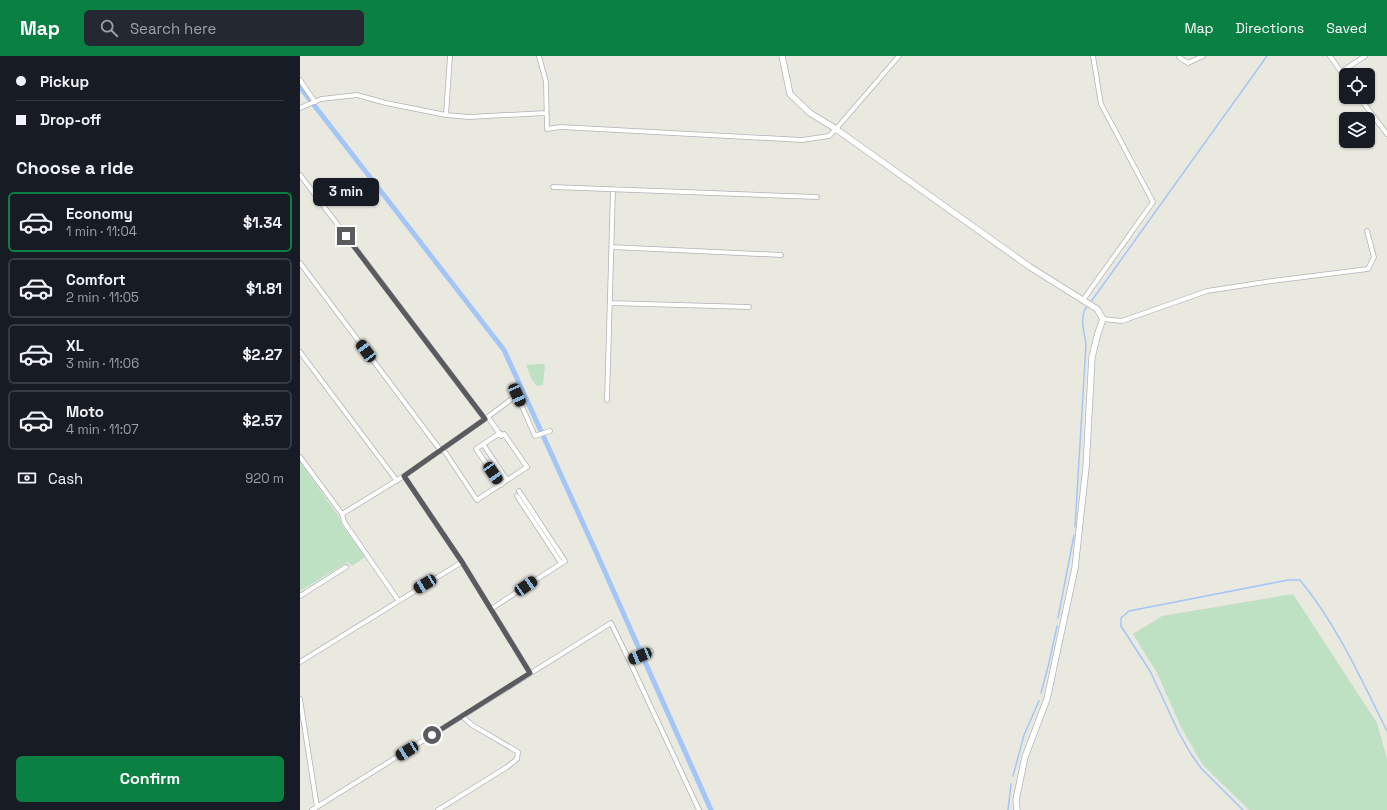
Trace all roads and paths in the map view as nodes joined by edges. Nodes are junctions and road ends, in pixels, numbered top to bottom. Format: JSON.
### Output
{"nodes":[{"id":1,"x":450,"y":56,"type":"edge"},
{"id":2,"x":539,"y":56,"type":"edge"},
{"id":3,"x":782,"y":56,"type":"edge"},
{"id":4,"x":899,"y":56,"type":"edge"},
{"id":5,"x":1093,"y":56,"type":"edge"},
{"id":6,"x":1179,"y":56,"type":"edge"},
{"id":7,"x":1204,"y":56,"type":"edge"},
{"id":8,"x":1330,"y":56,"type":"edge"},
{"id":9,"x":1365,"y":56,"type":"edge"},
{"id":10,"x":1347,"y":68,"type":"edge"},
{"id":11,"x":1339,"y":69,"type":"edge"},
{"id":12,"x":300,"y":80,"type":"edge"},
{"id":13,"x":315,"y":102,"type":"junction"},
{"id":14,"x":1364,"y":104,"type":"edge"},
{"id":15,"x":302,"y":107,"type":"edge"},
{"id":16,"x":546,"y":113,"type":"junction"},
{"id":17,"x":446,"y":115,"type":"junction"},
{"id":18,"x":836,"y":129,"type":"junction"},
{"id":19,"x":1387,"y":134,"type":"edge"},
{"id":20,"x":300,"y":175,"type":"edge"},
{"id":21,"x":554,"y":187,"type":"dead end"},
{"id":22,"x":613,"y":189,"type":"junction"},
{"id":23,"x":817,"y":197,"type":"dead end"},
{"id":24,"x":1367,"y":231,"type":"dead end"},
{"id":25,"x":611,"y":247,"type":"junction"},
{"id":26,"x":781,"y":255,"type":"dead end"},
{"id":27,"x":300,"y":263,"type":"edge"},
{"id":28,"x":610,"y":303,"type":"junction"},
{"id":29,"x":1087,"y":303,"type":"junction"},
{"id":30,"x":749,"y":307,"type":"dead end"},
{"id":31,"x":1103,"y":319,"type":"junction"},
{"id":32,"x":300,"y":352,"type":"edge"},
{"id":33,"x":607,"y":400,"type":"dead end"},
{"id":34,"x":486,"y":418,"type":"junction"},
{"id":35,"x":550,"y":431,"type":"dead end"},
{"id":36,"x":500,"y":433,"type":"junction"},
{"id":37,"x":483,"y":444,"type":"junction"},
{"id":38,"x":442,"y":450,"type":"junction"},
{"id":39,"x":300,"y":457,"type":"edge"},
{"id":40,"x":404,"y":476,"type":"junction"},
{"id":41,"x":507,"y":480,"type":"junction"},
{"id":42,"x":397,"y":481,"type":"junction"},
{"id":43,"x":501,"y":485,"type":"junction"},
{"id":44,"x":518,"y":494,"type":"dead end"},
{"id":45,"x":342,"y":514,"type":"junction"},
{"id":46,"x":462,"y":562,"type":"junction"},
{"id":47,"x":346,"y":567,"type":"dead end"},
{"id":48,"x":300,"y":596,"type":"edge"},
{"id":49,"x":398,"y":600,"type":"junction"},
{"id":50,"x":491,"y":610,"type":"junction"},
{"id":51,"x":651,"y":652,"type":"dead end"},
{"id":52,"x":629,"y":660,"type":"junction"},
{"id":53,"x":300,"y":662,"type":"edge"},
{"id":54,"x":530,"y":673,"type":"junction"},
{"id":55,"x":300,"y":699,"type":"edge"},
{"id":56,"x":462,"y":716,"type":"junction"},
{"id":57,"x":317,"y":807,"type":"junction"},
{"id":58,"x":312,"y":810,"type":"edge"},
{"id":59,"x":438,"y":810,"type":"edge"},
{"id":60,"x":699,"y":810,"type":"edge"},
{"id":61,"x":1017,"y":810,"type":"edge"}],
"edges":[{"from":1,"to":17,"type":"street"},
{"from":2,"to":16,"type":"street"},
{"from":3,"to":18,"type":"street"},
{"from":4,"to":18,"type":"street"},
{"from":5,"to":29,"type":"street"},
{"from":6,"to":7,"type":"street"},
{"from":8,"to":11,"type":"street"},
{"from":9,"to":10,"type":"street"},
{"from":12,"to":13,"type":"street"},
{"from":13,"to":15,"type":"street"},
{"from":13,"to":17,"type":"street"},
{"from":14,"to":19,"type":"street"},
{"from":16,"to":17,"type":"street"},
{"from":16,"to":18,"type":"street"},
{"from":18,"to":29,"type":"street"},
{"from":20,"to":34,"type":"street"},
{"from":21,"to":22,"type":"street"},
{"from":22,"to":23,"type":"street"},
{"from":22,"to":25,"type":"street"},
{"from":24,"to":31,"type":"street"},
{"from":25,"to":26,"type":"street"},
{"from":25,"to":28,"type":"street"},
{"from":27,"to":38,"type":"street"},
{"from":28,"to":30,"type":"street"},
{"from":28,"to":33,"type":"street"},
{"from":29,"to":31,"type":"street"},
{"from":31,"to":61,"type":"street"},
{"from":32,"to":42,"type":"street"},
{"from":34,"to":35,"type":"street"},
{"from":34,"to":36,"type":"street"},
{"from":34,"to":38,"type":"street"},
{"from":36,"to":37,"type":"street"},
{"from":36,"to":41,"type":"street"},
{"from":37,"to":41,"type":"street"},
{"from":37,"to":43,"type":"street"},
{"from":38,"to":40,"type":"street"},
{"from":38,"to":43,"type":"street"},
{"from":39,"to":45,"type":"street"},
{"from":40,"to":42,"type":"street"},
{"from":40,"to":46,"type":"street"},
{"from":41,"to":43,"type":"street"},
{"from":42,"to":45,"type":"street"},
{"from":44,"to":50,"type":"street"},
{"from":45,"to":49,"type":"street"},
{"from":46,"to":49,"type":"street"},
{"from":46,"to":50,"type":"street"},
{"from":47,"to":48,"type":"street"},
{"from":49,"to":53,"type":"street"},
{"from":50,"to":54,"type":"street"},
{"from":51,"to":52,"type":"street"},
{"from":52,"to":54,"type":"street"},
{"from":52,"to":60,"type":"street"},
{"from":54,"to":56,"type":"street"},
{"from":55,"to":57,"type":"street"},
{"from":56,"to":57,"type":"street"},
{"from":56,"to":59,"type":"street"},
{"from":57,"to":58,"type":"street"}]}
